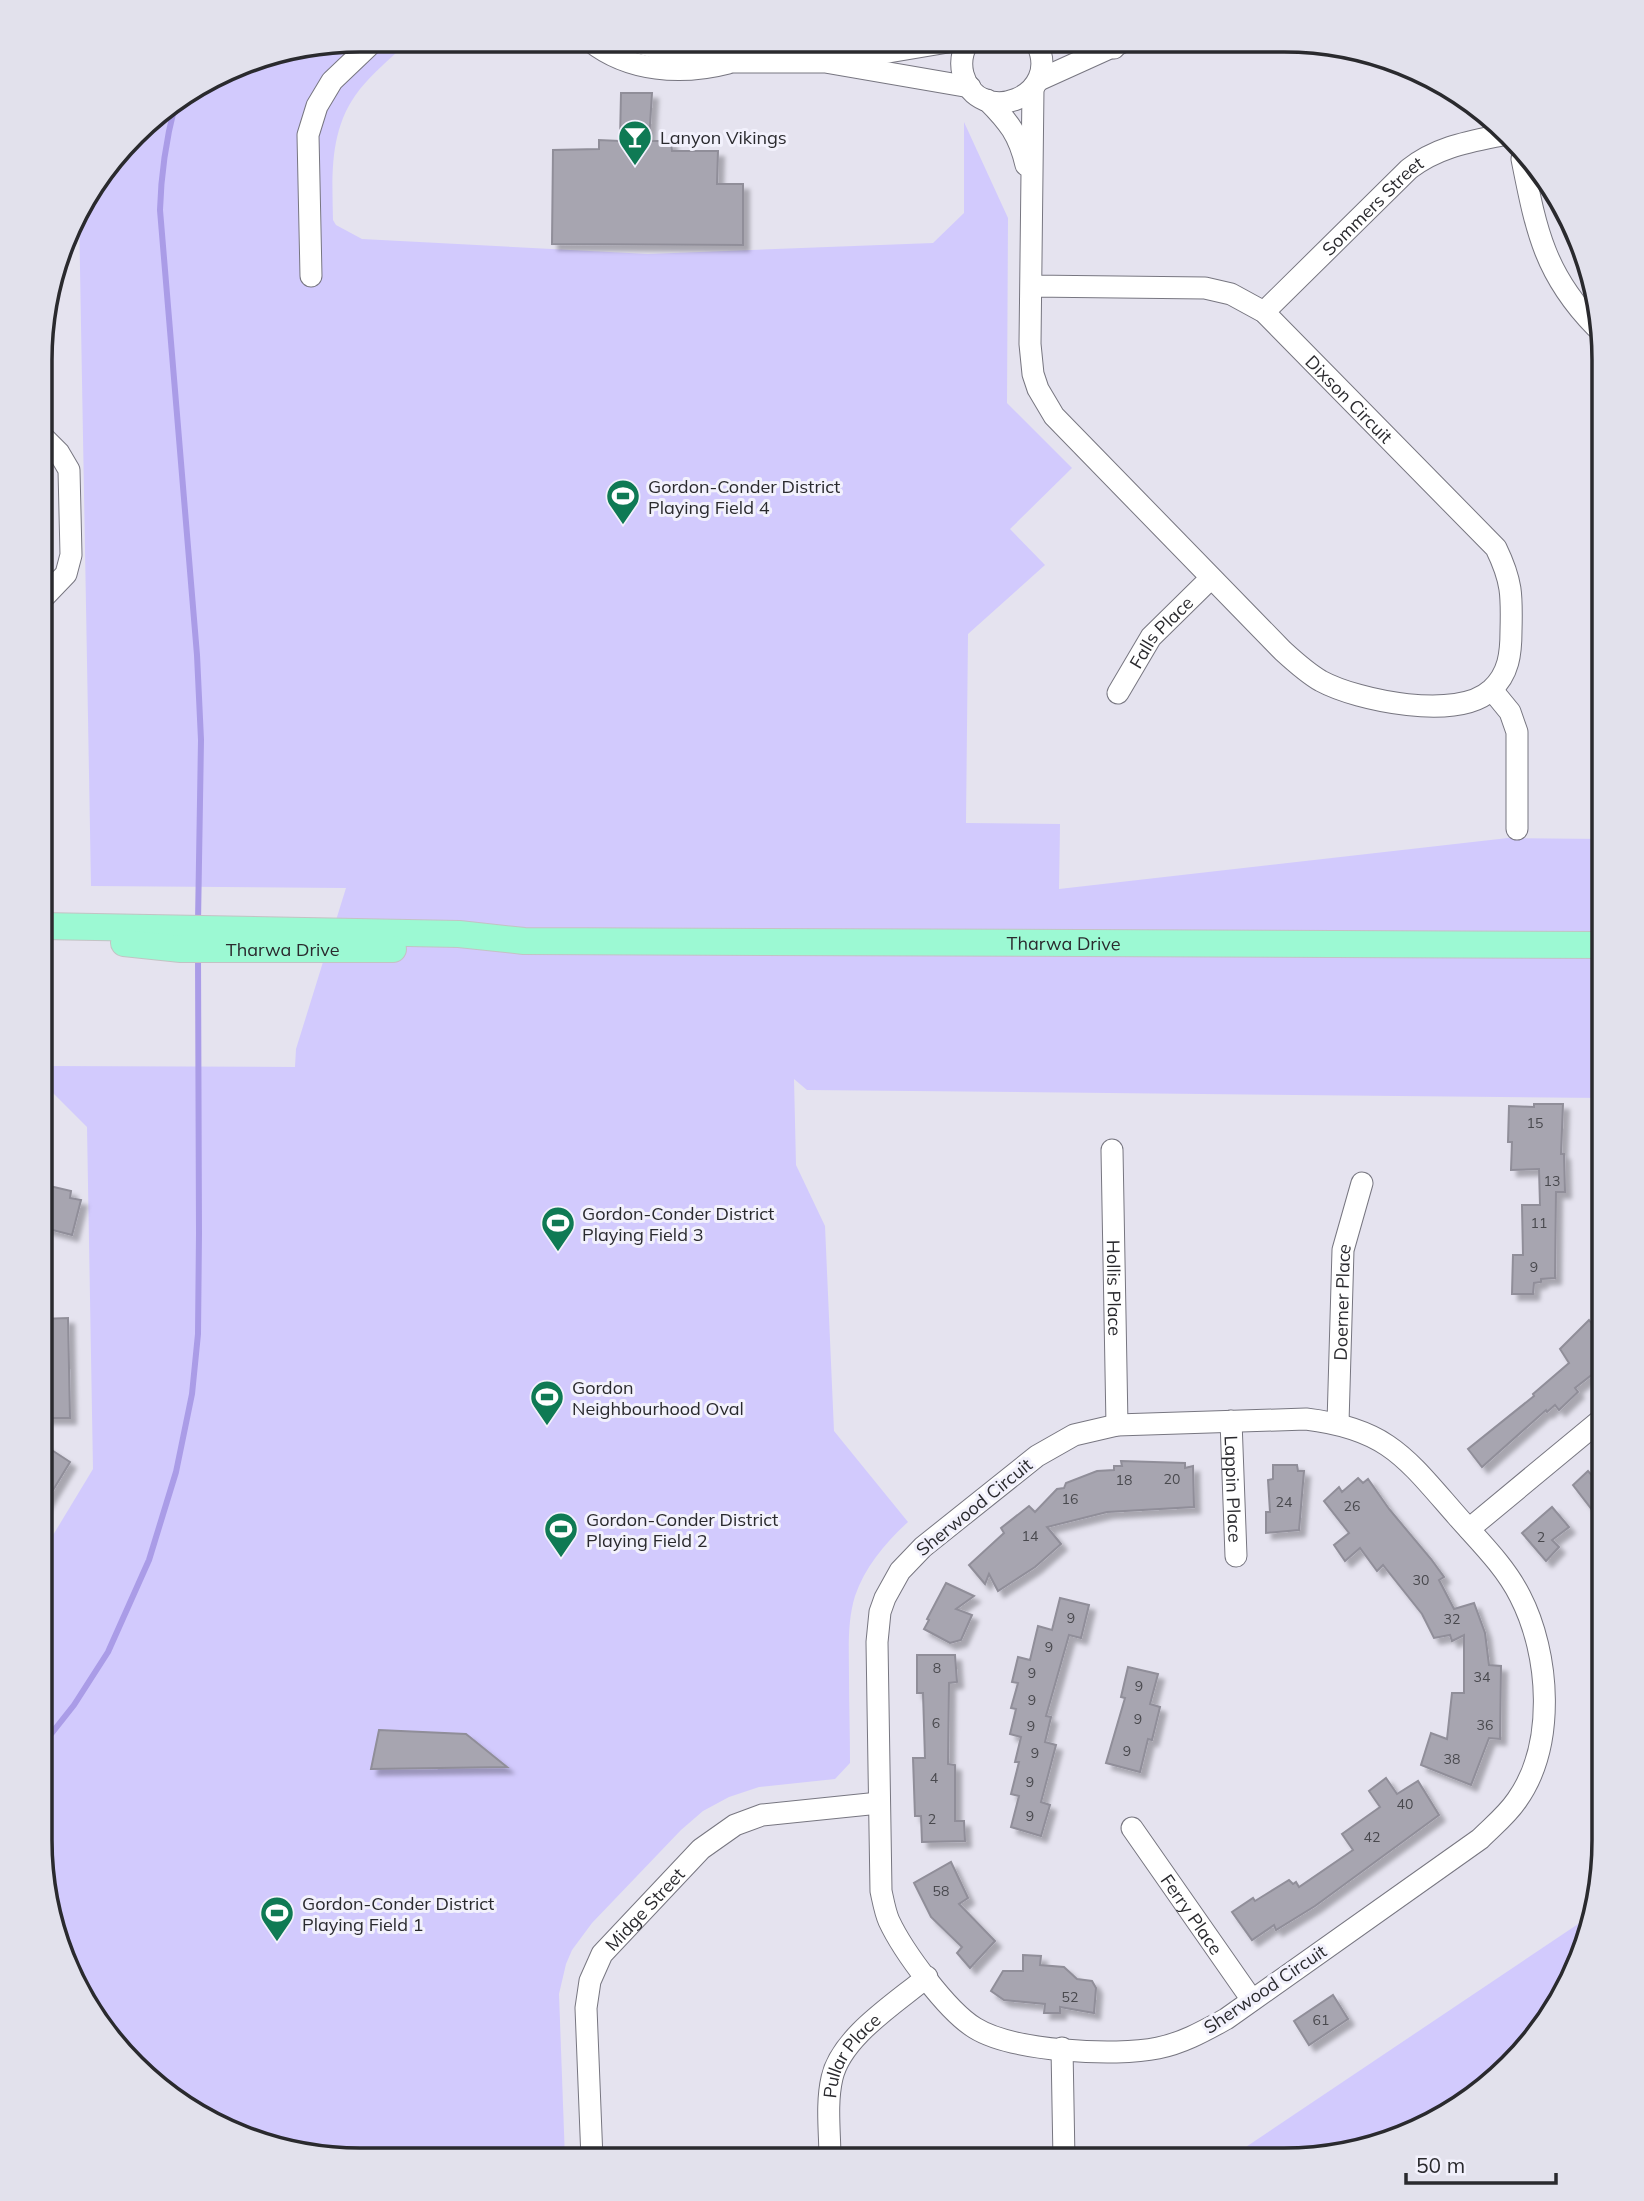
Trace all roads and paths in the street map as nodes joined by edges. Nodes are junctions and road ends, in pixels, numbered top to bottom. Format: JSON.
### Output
{"nodes":[{"id":1,"x":362,"y":52,"type":"edge"},
{"id":2,"x":606,"y":52,"type":"edge"},
{"id":3,"x":686,"y":52,"type":"edge"},
{"id":4,"x":886,"y":52,"type":"edge"},
{"id":5,"x":964,"y":52,"type":"edge"},
{"id":6,"x":1040,"y":52,"type":"edge"},
{"id":7,"x":1104,"y":52,"type":"edge"},
{"id":8,"x":734,"y":62,"type":"junction"},
{"id":9,"x":825,"y":62,"type":"junction"},
{"id":10,"x":1036,"y":84,"type":"junction"},
{"id":11,"x":970,"y":87,"type":"junction"},
{"id":12,"x":987,"y":100,"type":"junction"},
{"id":13,"x":1495,"y":137,"type":"edge"},
{"id":14,"x":1523,"y":166,"type":"edge"},
{"id":15,"x":1031,"y":184,"type":"junction"},
{"id":16,"x":311,"y":276,"type":"dead end"},
{"id":17,"x":1031,"y":286,"type":"junction"},
{"id":18,"x":1264,"y":312,"type":"junction"},
{"id":19,"x":1589,"y":318,"type":"edge"},
{"id":20,"x":52,"y":446,"type":"edge"},
{"id":21,"x":1211,"y":578,"type":"junction"},
{"id":22,"x":52,"y":589,"type":"edge"},
{"id":23,"x":1492,"y":690,"type":"junction"},
{"id":24,"x":1118,"y":693,"type":"dead end"},
{"id":25,"x":1517,"y":829,"type":"dead end"},
{"id":26,"x":52,"y":927,"type":"edge"},
{"id":27,"x":148,"y":935,"type":"junction"},
{"id":28,"x":52,"y":942,"type":"edge"},
{"id":29,"x":1592,"y":945,"type":"edge"},
{"id":30,"x":1112,"y":1150,"type":"dead end"},
{"id":31,"x":1362,"y":1183,"type":"dead end"},
{"id":32,"x":1231,"y":1421,"type":"junction"},
{"id":33,"x":1338,"y":1423,"type":"junction"},
{"id":34,"x":1117,"y":1425,"type":"junction"},
{"id":35,"x":1592,"y":1428,"type":"edge"},
{"id":36,"x":1469,"y":1529,"type":"junction"},
{"id":37,"x":1236,"y":1556,"type":"dead end"},
{"id":38,"x":879,"y":1803,"type":"junction"},
{"id":39,"x":1132,"y":1828,"type":"dead end"},
{"id":40,"x":927,"y":1978,"type":"junction"},
{"id":41,"x":1252,"y":2000,"type":"junction"},
{"id":42,"x":1062,"y":2048,"type":"junction"},
{"id":43,"x":592,"y":2148,"type":"edge"},
{"id":44,"x":831,"y":2148,"type":"edge"},
{"id":45,"x":1064,"y":2148,"type":"edge"}],
"edges":[{"from":1,"to":16,"type":"street"},
{"from":2,"to":8,"type":"street"},
{"from":3,"to":8,"type":"street"},
{"from":4,"to":9,"type":"street"},
{"from":5,"to":11,"type":"street"},
{"from":6,"to":10,"type":"street"},
{"from":7,"to":10,"type":"street"},
{"from":8,"to":9,"type":"street"},
{"from":9,"to":11,"type":"street"},
{"from":10,"to":12,"type":"street"},
{"from":10,"to":15,"type":"street"},
{"from":11,"to":12,"type":"street"},
{"from":12,"to":15,"type":"street"},
{"from":13,"to":18,"type":"street","name":"Sommers Street"},
{"from":14,"to":19,"type":"street"},
{"from":15,"to":17,"type":"street"},
{"from":17,"to":18,"type":"street","name":"Dixson Circuit"},
{"from":17,"to":21,"type":"street"},
{"from":18,"to":23,"type":"street","name":"Dixson Circuit"},
{"from":20,"to":22,"type":"street"},
{"from":21,"to":23,"type":"street"},
{"from":21,"to":24,"type":"street","name":"Falls Place"},
{"from":23,"to":25,"type":"street"},
{"from":26,"to":27,"type":"main road","name":"Tharwa Drive"},
{"from":27,"to":28,"type":"main road","name":"Tharwa Drive"},
{"from":27,"to":29,"type":"main road","name":"Tharwa Drive"},
{"from":30,"to":34,"type":"street","name":"Hollis Place"},
{"from":31,"to":33,"type":"street","name":"Doerner Place"},
{"from":32,"to":33,"type":"street","name":"Sherwood Circuit"},
{"from":32,"to":34,"type":"street","name":"Sherwood Circuit"},
{"from":32,"to":37,"type":"street","name":"Lappin Place"},
{"from":33,"to":36,"type":"street","name":"Sherwood Circuit"},
{"from":34,"to":38,"type":"street","name":"Sherwood Circuit"},
{"from":35,"to":36,"type":"street"},
{"from":36,"to":41,"type":"street","name":"Sherwood Circuit"},
{"from":38,"to":40,"type":"street","name":"Sherwood Circuit"},
{"from":38,"to":43,"type":"street","name":"Midge Street"},
{"from":39,"to":41,"type":"street","name":"Ferry Place"},
{"from":40,"to":42,"type":"street","name":"Sherwood Circuit"},
{"from":40,"to":44,"type":"street","name":"Pullar Place"},
{"from":41,"to":42,"type":"street","name":"Sherwood Circuit"},
{"from":42,"to":45,"type":"street"}]}
